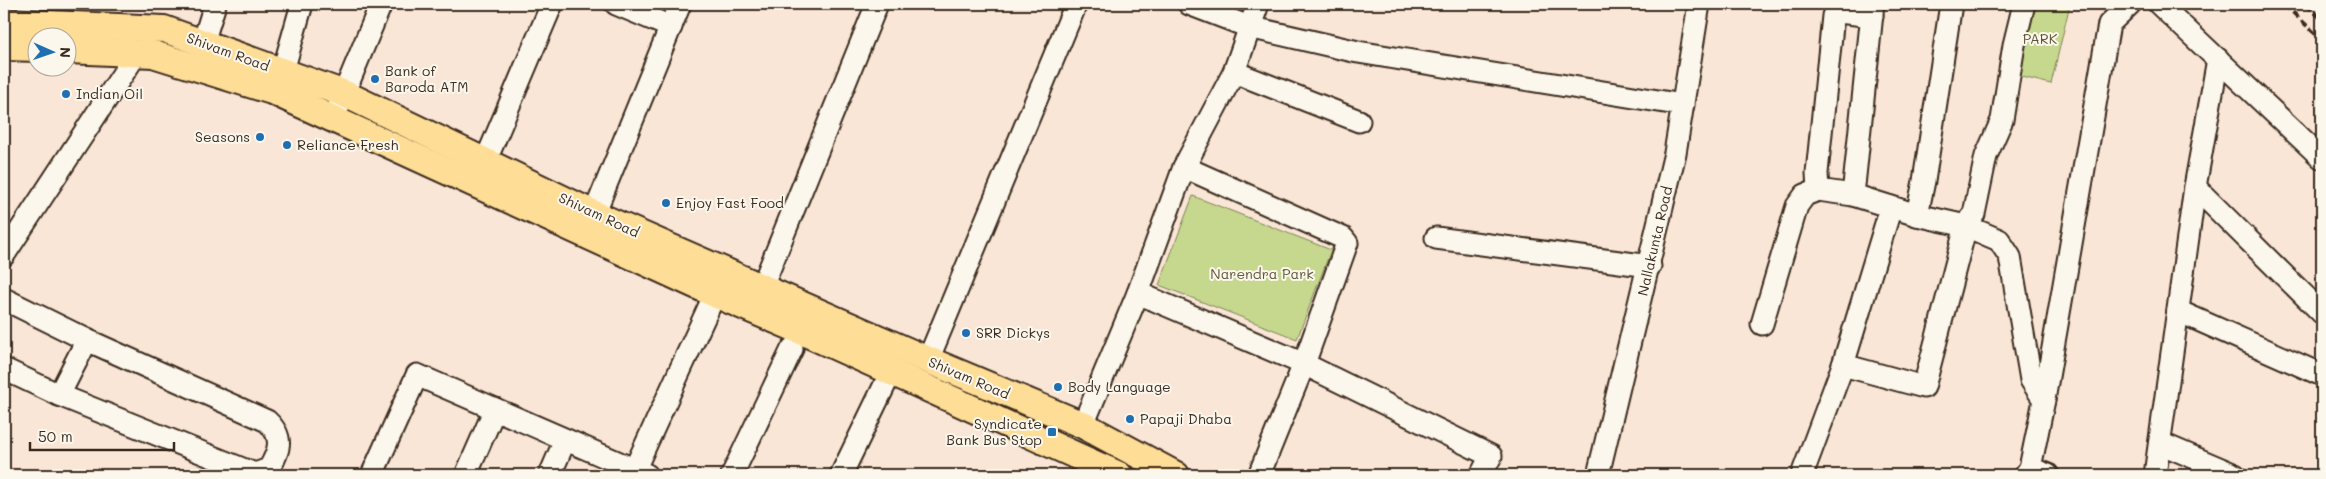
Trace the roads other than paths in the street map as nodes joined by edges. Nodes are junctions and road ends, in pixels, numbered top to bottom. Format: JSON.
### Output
{"nodes":[{"id":1,"x":215,"y":4,"type":"edge"},
{"id":2,"x":302,"y":4,"type":"edge"},
{"id":3,"x":381,"y":4,"type":"edge"},
{"id":4,"x":552,"y":4,"type":"edge"},
{"id":5,"x":616,"y":4,"type":"edge"},
{"id":6,"x":680,"y":4,"type":"edge"},
{"id":7,"x":877,"y":4,"type":"edge"},
{"id":8,"x":1076,"y":4,"type":"edge"},
{"id":9,"x":1189,"y":4,"type":"edge"},
{"id":10,"x":1258,"y":4,"type":"edge"},
{"id":11,"x":1700,"y":4,"type":"edge"},
{"id":12,"x":1951,"y":4,"type":"edge"},
{"id":13,"x":2024,"y":4,"type":"edge"},
{"id":14,"x":2130,"y":4,"type":"edge"},
{"id":15,"x":2159,"y":4,"type":"edge"},
{"id":16,"x":1872,"y":10,"type":"edge"},
{"id":17,"x":4,"y":22,"type":"edge"},
{"id":18,"x":671,"y":27,"type":"junction"},
{"id":19,"x":1249,"y":27,"type":"junction"},
{"id":20,"x":203,"y":43,"type":"junction"},
{"id":21,"x":4,"y":46,"type":"edge"},
{"id":22,"x":28,"y":47,"type":"edge"},
{"id":23,"x":78,"y":51,"type":"edge"},
{"id":24,"x":136,"y":54,"type":"junction"},
{"id":25,"x":2218,"y":59,"type":"junction"},
{"id":26,"x":1234,"y":72,"type":"junction"},
{"id":27,"x":280,"y":82,"type":"junction"},
{"id":28,"x":345,"y":94,"type":"junction"},
{"id":29,"x":1683,"y":105,"type":"junction"},
{"id":30,"x":334,"y":118,"type":"junction"},
{"id":31,"x":1359,"y":120,"type":"dead end"},
{"id":32,"x":2322,"y":158,"type":"edge"},
{"id":33,"x":486,"y":160,"type":"junction"},
{"id":34,"x":1184,"y":167,"type":"junction"},
{"id":35,"x":2195,"y":187,"type":"junction"},
{"id":36,"x":1818,"y":190,"type":"junction"},
{"id":37,"x":1853,"y":195,"type":"junction"},
{"id":38,"x":1891,"y":207,"type":"junction"},
{"id":39,"x":594,"y":214,"type":"junction"},
{"id":40,"x":1917,"y":215,"type":"junction"},
{"id":41,"x":1966,"y":226,"type":"junction"},
{"id":42,"x":1436,"y":238,"type":"dead end"},
{"id":43,"x":4,"y":255,"type":"edge"},
{"id":44,"x":1650,"y":266,"type":"junction"},
{"id":45,"x":763,"y":287,"type":"junction"},
{"id":46,"x":1138,"y":293,"type":"junction"},
{"id":47,"x":715,"y":294,"type":"junction"},
{"id":48,"x":4,"y":299,"type":"edge"},
{"id":49,"x":752,"y":311,"type":"junction"},
{"id":50,"x":2178,"y":311,"type":"junction"},
{"id":51,"x":2322,"y":313,"type":"edge"},
{"id":52,"x":1762,"y":324,"type":"dead end"},
{"id":53,"x":86,"y":340,"type":"junction"},
{"id":54,"x":792,"y":349,"type":"dead end"},
{"id":55,"x":928,"y":360,"type":"junction"},
{"id":56,"x":1304,"y":364,"type":"junction"},
{"id":57,"x":1842,"y":366,"type":"junction"},
{"id":58,"x":4,"y":369,"type":"edge"},
{"id":59,"x":891,"y":372,"type":"junction"},
{"id":60,"x":2322,"y":375,"type":"edge"},
{"id":61,"x":59,"y":396,"type":"junction"},
{"id":62,"x":2044,"y":400,"type":"junction"},
{"id":63,"x":495,"y":410,"type":"junction"},
{"id":64,"x":1083,"y":425,"type":"junction"},
{"id":65,"x":565,"y":440,"type":"junction"},
{"id":66,"x":2160,"y":443,"type":"junction"},
{"id":67,"x":1114,"y":444,"type":"junction"},
{"id":68,"x":638,"y":473,"type":"edge"},
{"id":69,"x":1108,"y":473,"type":"edge"},
{"id":70,"x":1605,"y":473,"type":"edge"},
{"id":71,"x":2034,"y":473,"type":"edge"},
{"id":72,"x":263,"y":474,"type":"edge"},
{"id":73,"x":845,"y":474,"type":"edge"},
{"id":74,"x":372,"y":475,"type":"edge"},
{"id":75,"x":466,"y":475,"type":"edge"},
{"id":76,"x":550,"y":475,"type":"edge"},
{"id":77,"x":732,"y":475,"type":"edge"},
{"id":78,"x":1176,"y":475,"type":"edge"},
{"id":79,"x":1259,"y":475,"type":"edge"},
{"id":80,"x":1481,"y":475,"type":"edge"},
{"id":81,"x":1802,"y":475,"type":"edge"},
{"id":82,"x":2156,"y":475,"type":"edge"},
{"id":83,"x":2235,"y":475,"type":"edge"}],
"edges":[{"from":1,"to":20,"type":"street"},
{"from":2,"to":27,"type":"street"},
{"from":3,"to":28,"type":"street"},
{"from":4,"to":33,"type":"street"},
{"from":5,"to":18,"type":"street"},
{"from":6,"to":18,"type":"street"},
{"from":7,"to":45,"type":"street"},
{"from":8,"to":55,"type":"street"},
{"from":9,"to":19,"type":"street"},
{"from":10,"to":19,"type":"street"},
{"from":11,"to":29,"type":"street","name":"Nallakunta Road"},
{"from":12,"to":40,"type":"street"},
{"from":13,"to":41,"type":"street"},
{"from":14,"to":62,"type":"street"},
{"from":15,"to":25,"type":"street"},
{"from":16,"to":36,"type":"street"},
{"from":16,"to":37,"type":"street"},
{"from":17,"to":20,"type":"main road","name":"Shivam Road"},
{"from":18,"to":39,"type":"street"},
{"from":19,"to":26,"type":"street"},
{"from":19,"to":29,"type":"street"},
{"from":20,"to":27,"type":"main road","name":"Shivam Road"},
{"from":21,"to":22,"type":"main road"},
{"from":23,"to":24,"type":"main road","name":"Shivam Road"},
{"from":24,"to":27,"type":"main road","name":"Shivam Road"},
{"from":24,"to":43,"type":"street"},
{"from":25,"to":32,"type":"street"},
{"from":25,"to":35,"type":"street"},
{"from":26,"to":31,"type":"street"},
{"from":26,"to":34,"type":"street"},
{"from":27,"to":28,"type":"main road","name":"Shivam Road"},
{"from":27,"to":30,"type":"main road","name":"Shivam Road"},
{"from":28,"to":30,"type":"street"},
{"from":28,"to":33,"type":"main road","name":"Shivam Road"},
{"from":29,"to":44,"type":"street","name":"Nallakunta Road"},
{"from":30,"to":47,"type":"main road","name":"Shivam Road"},
{"from":33,"to":39,"type":"main road","name":"Shivam Road"},
{"from":34,"to":46,"type":"street"},
{"from":34,"to":56,"type":"street"},
{"from":35,"to":50,"type":"street"},
{"from":35,"to":51,"type":"street"},
{"from":36,"to":37,"type":"street"},
{"from":36,"to":52,"type":"street"},
{"from":37,"to":38,"type":"street"},
{"from":38,"to":40,"type":"street"},
{"from":38,"to":57,"type":"street"},
{"from":39,"to":45,"type":"main road","name":"Shivam Road"},
{"from":40,"to":41,"type":"street"},
{"from":41,"to":57,"type":"street"},
{"from":41,"to":62,"type":"street"},
{"from":42,"to":44,"type":"street"},
{"from":44,"to":70,"type":"street","name":"Nallakunta Road"},
{"from":45,"to":49,"type":"street"},
{"from":45,"to":55,"type":"main road","name":"Shivam Road"},
{"from":46,"to":56,"type":"street"},
{"from":46,"to":64,"type":"street"},
{"from":47,"to":49,"type":"main road","name":"Shivam Road"},
{"from":47,"to":68,"type":"street"},
{"from":48,"to":53,"type":"street"},
{"from":49,"to":59,"type":"main road","name":"Shivam Road"},
{"from":50,"to":60,"type":"street"},
{"from":50,"to":66,"type":"street"},
{"from":53,"to":61,"type":"street"},
{"from":53,"to":72,"type":"street"},
{"from":54,"to":77,"type":"street"},
{"from":55,"to":64,"type":"main road","name":"Shivam Road"},
{"from":56,"to":79,"type":"street"},
{"from":56,"to":80,"type":"street"},
{"from":57,"to":81,"type":"street"},
{"from":58,"to":61,"type":"street"},
{"from":59,"to":69,"type":"main road","name":"Shivam Road"},
{"from":59,"to":73,"type":"street"},
{"from":61,"to":72,"type":"street"},
{"from":62,"to":71,"type":"street"},
{"from":63,"to":65,"type":"street"},
{"from":63,"to":74,"type":"street"},
{"from":63,"to":75,"type":"street"},
{"from":64,"to":67,"type":"main road","name":"Shivam Road"},
{"from":65,"to":68,"type":"street"},
{"from":65,"to":76,"type":"street"},
{"from":66,"to":82,"type":"street"},
{"from":66,"to":83,"type":"street"},
{"from":67,"to":69,"type":"street"},
{"from":67,"to":78,"type":"main road","name":"Shivam Road"}]}
